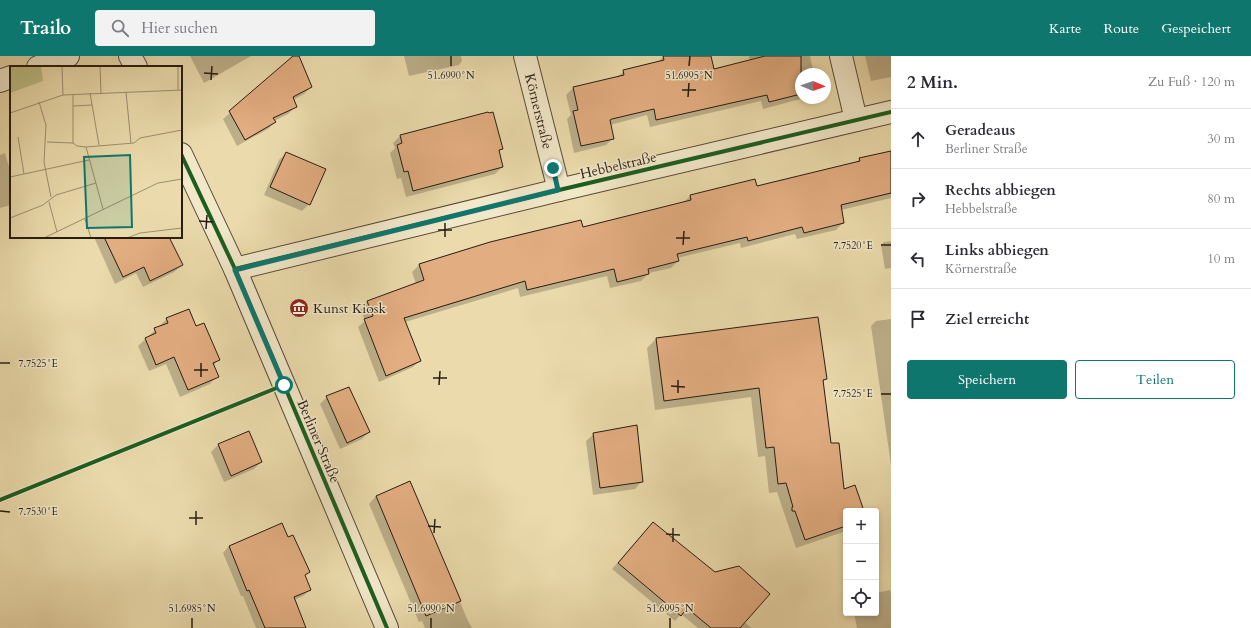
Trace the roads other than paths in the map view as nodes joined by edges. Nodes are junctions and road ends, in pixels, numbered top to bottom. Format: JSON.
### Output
{"nodes":[{"id":1,"x":68,"y":56,"type":"edge"},
{"id":2,"x":130,"y":56,"type":"edge"},
{"id":3,"x":525,"y":56,"type":"edge"},
{"id":4,"x":841,"y":56,"type":"edge"},
{"id":5,"x":41,"y":66,"type":"edge"},
{"id":6,"x":135,"y":66,"type":"edge"},
{"id":7,"x":10,"y":77,"type":"edge"},
{"id":8,"x":0,"y":81,"type":"edge"},
{"id":9,"x":891,"y":112,"type":"edge"},
{"id":10,"x":856,"y":120,"type":"junction"},
{"id":11,"x":182,"y":156,"type":"edge"},
{"id":12,"x":558,"y":190,"type":"junction"},
{"id":13,"x":235,"y":270,"type":"junction"},
{"id":14,"x":387,"y":628,"type":"edge"}],
"edges":[{"from":1,"to":5,"type":"street"},
{"from":2,"to":6,"type":"street"},
{"from":3,"to":12,"type":"street","name":"Körnerstraße"},
{"from":4,"to":10,"type":"street"},
{"from":7,"to":8,"type":"street"},
{"from":9,"to":10,"type":"street","name":"Hebbelstraße"},
{"from":10,"to":12,"type":"street","name":"Hebbelstraße"},
{"from":11,"to":13,"type":"street","name":"Berliner Straße"},
{"from":12,"to":13,"type":"street","name":"Hebbelstraße"},
{"from":13,"to":14,"type":"street","name":"Berliner Straße"}]}
